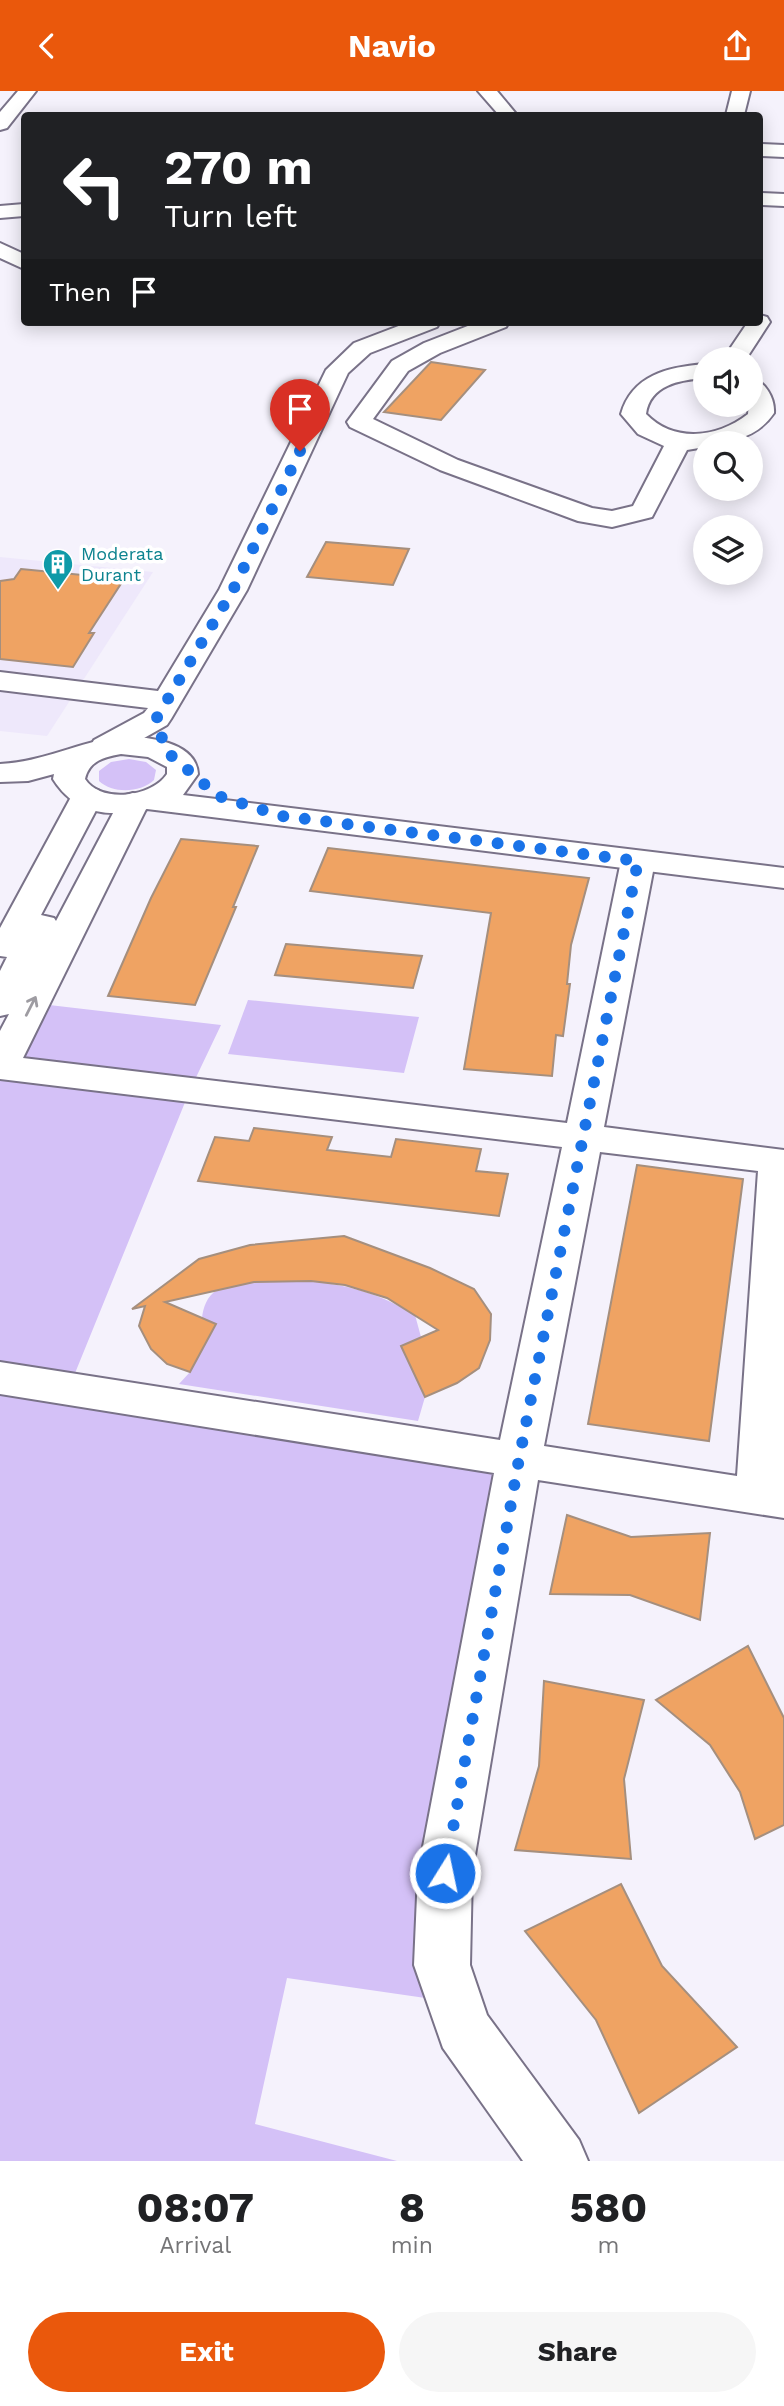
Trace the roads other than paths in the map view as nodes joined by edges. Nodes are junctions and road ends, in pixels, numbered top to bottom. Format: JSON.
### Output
{"nodes":[{"id":1,"x":27,"y":91,"type":"edge"},
{"id":2,"x":487,"y":91,"type":"edge"},
{"id":3,"x":741,"y":91,"type":"edge"},
{"id":4,"x":505,"y":112,"type":"edge"},
{"id":5,"x":736,"y":112,"type":"edge"},
{"id":6,"x":0,"y":124,"type":"edge"},
{"id":7,"x":763,"y":150,"type":"edge"},
{"id":8,"x":784,"y":151,"type":"edge"},
{"id":9,"x":763,"y":199,"type":"edge"},
{"id":10,"x":784,"y":200,"type":"edge"},
{"id":11,"x":21,"y":211,"type":"edge"},
{"id":12,"x":0,"y":212,"type":"edge"},
{"id":13,"x":0,"y":249,"type":"edge"},
{"id":14,"x":21,"y":261,"type":"edge"},
{"id":15,"x":775,"y":299,"type":"dead end"},
{"id":16,"x":763,"y":316,"type":"edge"},
{"id":17,"x":419,"y":326,"type":"edge"},
{"id":18,"x":488,"y":326,"type":"edge"},
{"id":19,"x":756,"y":326,"type":"edge"},
{"id":20,"x":742,"y":347,"type":"edge"},
{"id":21,"x":693,"y":373,"type":"edge"},
{"id":22,"x":319,"y":412,"type":"junction"},
{"id":23,"x":759,"y":417,"type":"edge"},
{"id":24,"x":359,"y":422,"type":"junction"},
{"id":25,"x":679,"y":442,"type":"junction"},
{"id":26,"x":0,"y":681,"type":"edge"},
{"id":27,"x":162,"y":710,"type":"junction"},
{"id":28,"x":95,"y":751,"type":"junction"},
{"id":29,"x":174,"y":759,"type":"junction"},
{"id":30,"x":0,"y":773,"type":"edge"},
{"id":31,"x":0,"y":780,"type":"edge"},
{"id":32,"x":109,"y":798,"type":"junction"},
{"id":33,"x":282,"y":816,"type":"junction"},
{"id":34,"x":638,"y":861,"type":"junction"},
{"id":35,"x":784,"y":878,"type":"edge"},
{"id":36,"x":0,"y":960,"type":"edge"},
{"id":37,"x":0,"y":1006,"type":"edge"},
{"id":38,"x":0,"y":1067,"type":"edge"},
{"id":39,"x":583,"y":1137,"type":"junction"},
{"id":40,"x":0,"y":1378,"type":"edge"},
{"id":41,"x":519,"y":1459,"type":"junction"},
{"id":42,"x":777,"y":1503,"type":"edge"},
{"id":43,"x":558,"y":2161,"type":"edge"}],
"edges":[{"from":1,"to":6,"type":"street"},
{"from":2,"to":4,"type":"street"},
{"from":3,"to":5,"type":"street"},
{"from":7,"to":8,"type":"street"},
{"from":9,"to":10,"type":"street"},
{"from":11,"to":12,"type":"street"},
{"from":13,"to":14,"type":"street"},
{"from":15,"to":16,"type":"street"},
{"from":17,"to":22,"type":"street"},
{"from":18,"to":24,"type":"street"},
{"from":19,"to":20,"type":"street"},
{"from":21,"to":25,"type":"street"},
{"from":22,"to":24,"type":"street"},
{"from":22,"to":27,"type":"street"},
{"from":23,"to":25,"type":"street"},
{"from":24,"to":25,"type":"street"},
{"from":26,"to":27,"type":"street"},
{"from":27,"to":28,"type":"street"},
{"from":27,"to":29,"type":"street"},
{"from":28,"to":29,"type":"street"},
{"from":28,"to":30,"type":"street"},
{"from":28,"to":32,"type":"street"},
{"from":29,"to":32,"type":"street"},
{"from":29,"to":33,"type":"street"},
{"from":31,"to":32,"type":"street"},
{"from":32,"to":33,"type":"street"},
{"from":32,"to":36,"type":"street"},
{"from":32,"to":37,"type":"street"},
{"from":38,"to":32,"type":"street","one_way":true},
{"from":33,"to":34,"type":"street"},
{"from":34,"to":35,"type":"street"},
{"from":34,"to":39,"type":"street"},
{"from":38,"to":39,"type":"street"},
{"from":39,"to":41,"type":"street"},
{"from":39,"to":42,"type":"street"},
{"from":40,"to":41,"type":"street"},
{"from":41,"to":42,"type":"street"},
{"from":41,"to":43,"type":"street"}]}
